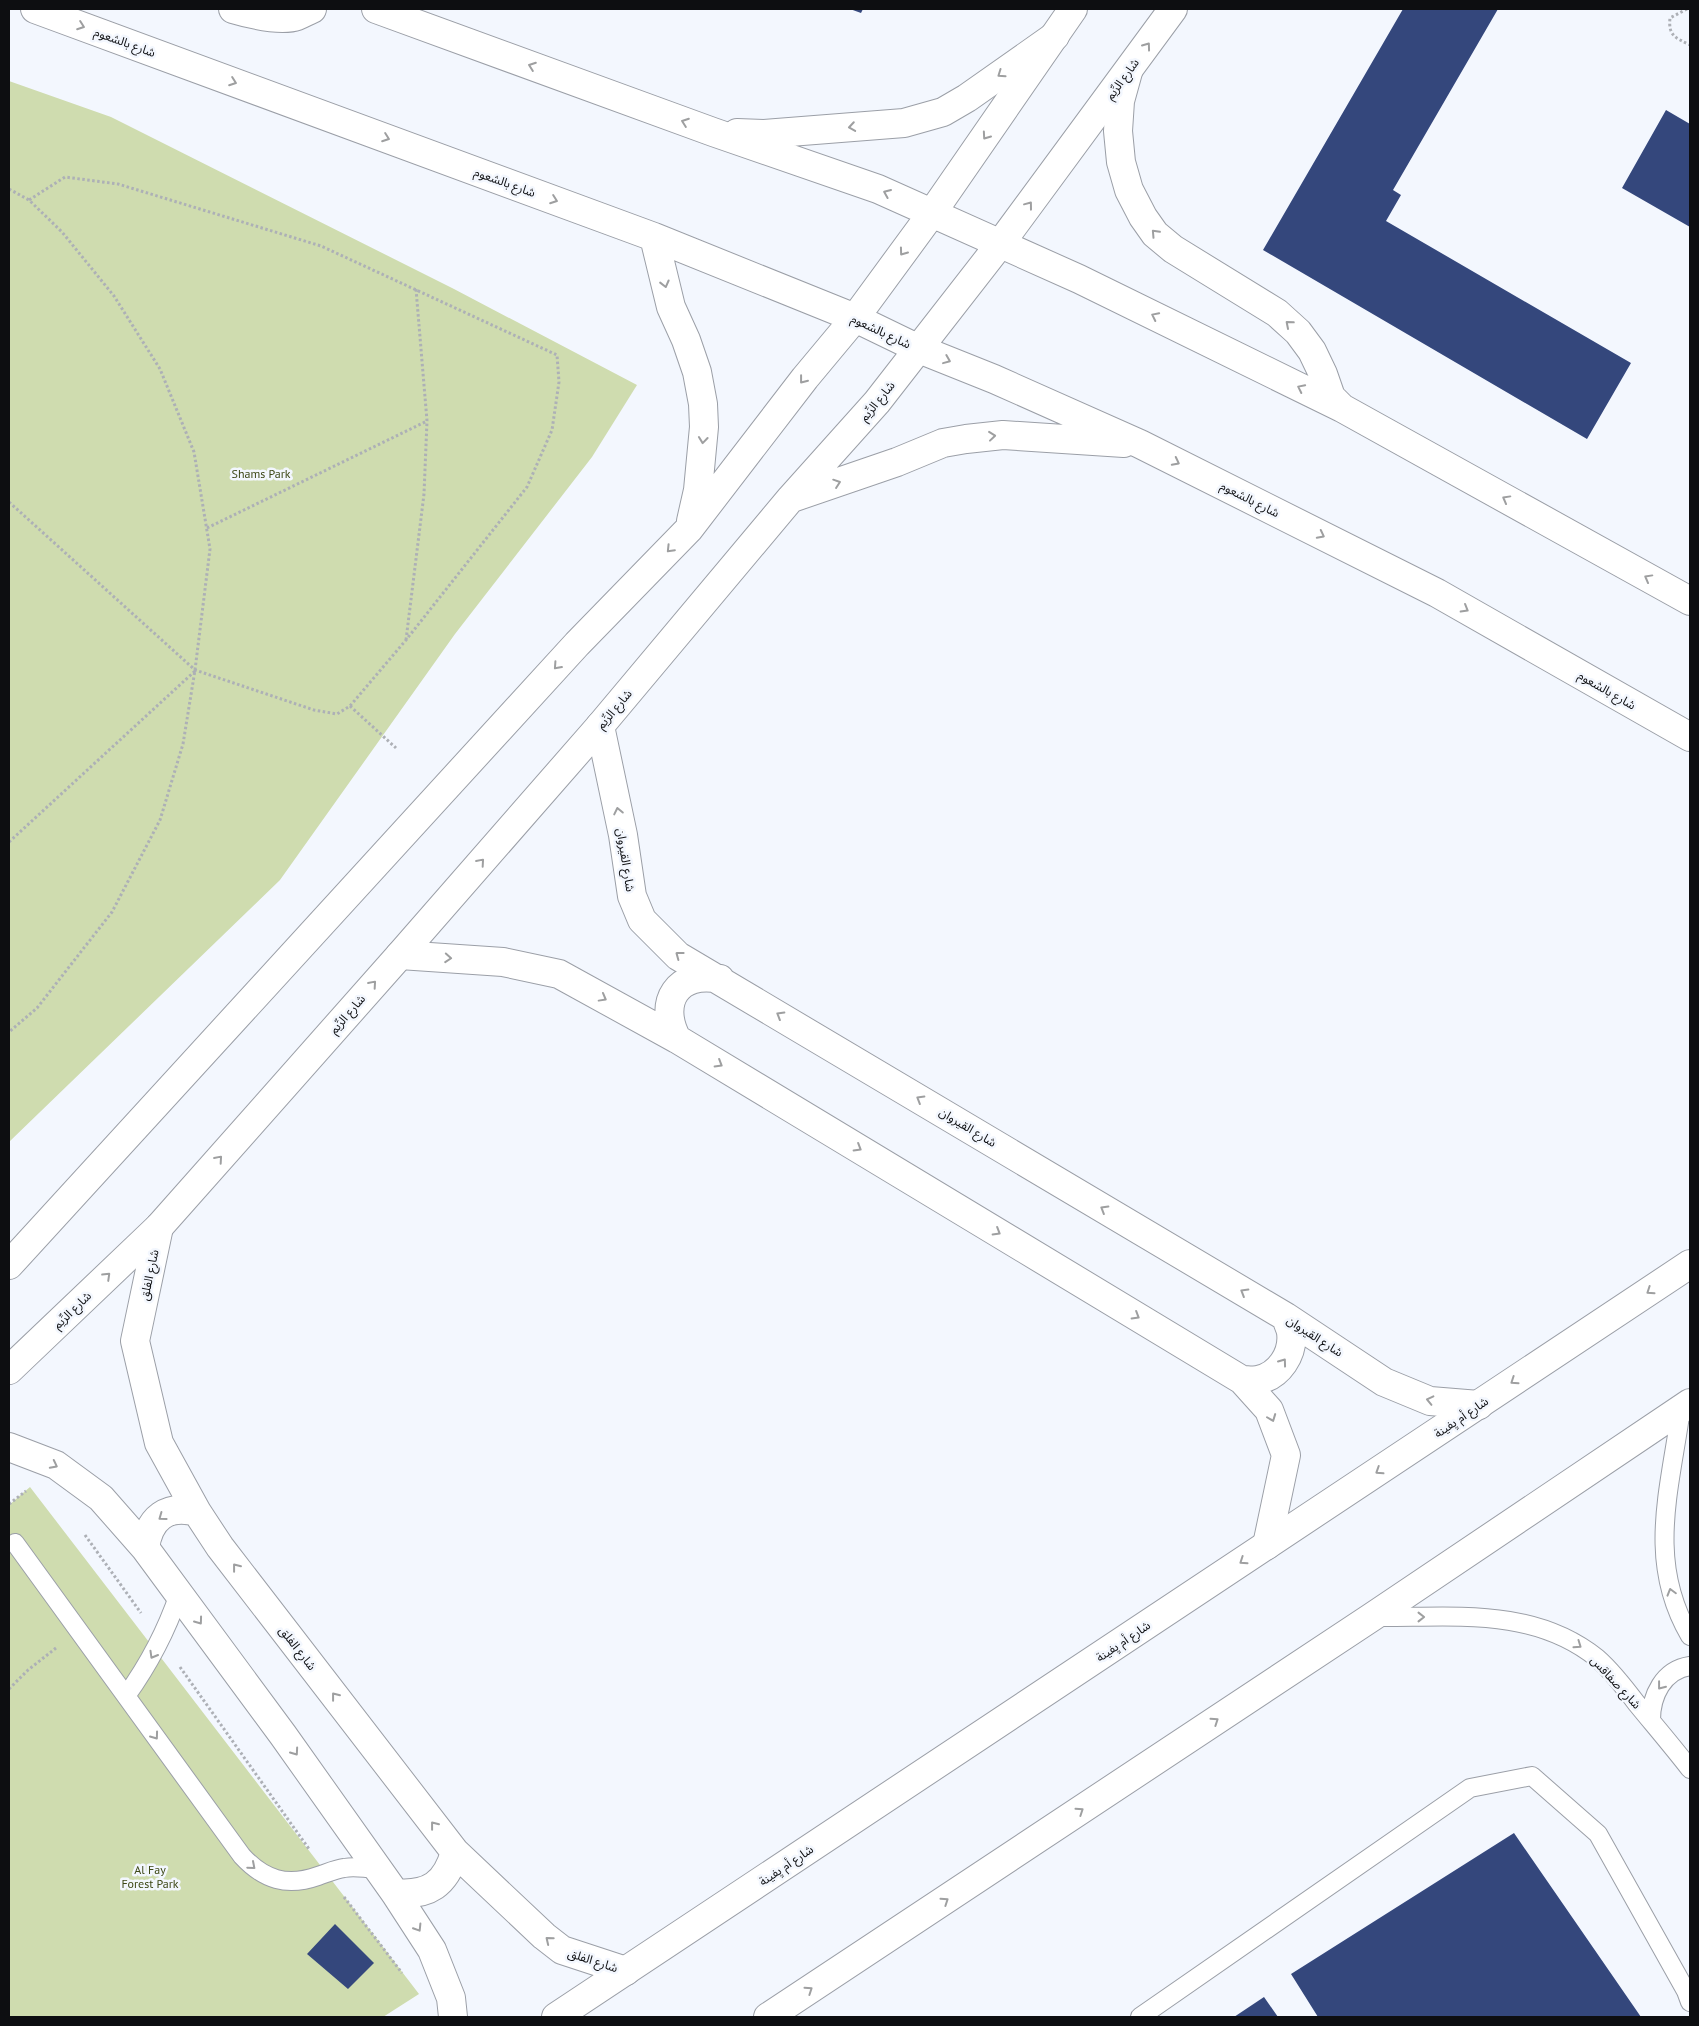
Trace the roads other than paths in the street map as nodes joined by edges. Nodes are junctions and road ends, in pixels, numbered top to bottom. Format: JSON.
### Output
{"nodes":[{"id":1,"x":35,"y":9,"type":"edge"},
{"id":2,"x":232,"y":9,"type":"edge"},
{"id":3,"x":312,"y":9,"type":"edge"},
{"id":4,"x":376,"y":9,"type":"edge"},
{"id":5,"x":1073,"y":9,"type":"edge"},
{"id":6,"x":1173,"y":9,"type":"edge"},
{"id":7,"x":1055,"y":36,"type":"junction"},
{"id":8,"x":1128,"y":72,"type":"junction"},
{"id":9,"x":713,"y":132,"type":"junction"},
{"id":10,"x":932,"y":213,"type":"junction"},
{"id":11,"x":654,"y":237,"type":"junction"},
{"id":12,"x":1000,"y":244,"type":"junction"},
{"id":13,"x":855,"y":318,"type":"junction"},
{"id":14,"x":919,"y":349,"type":"junction"},
{"id":15,"x":1342,"y":408,"type":"junction"},
{"id":16,"x":1140,"y":444,"type":"junction"},
{"id":17,"x":791,"y":498,"type":"junction"},
{"id":18,"x":689,"y":530,"type":"junction"},
{"id":19,"x":1690,"y":601,"type":"edge"},
{"id":20,"x":600,"y":726,"type":"junction"},
{"id":21,"x":1690,"y":737,"type":"edge"},
{"id":22,"x":400,"y":955,"type":"junction"},
{"id":23,"x":720,"y":980,"type":"junction"},
{"id":24,"x":677,"y":1039,"type":"junction"},
{"id":25,"x":159,"y":1227,"type":"junction"},
{"id":26,"x":1690,"y":1264,"type":"edge"},
{"id":27,"x":9,"y":1265,"type":"edge"},
{"id":28,"x":1286,"y":1317,"type":"junction"},
{"id":29,"x":9,"y":1370,"type":"edge"},
{"id":30,"x":1242,"y":1380,"type":"junction"},
{"id":31,"x":1479,"y":1405,"type":"junction"},
{"id":32,"x":1686,"y":1406,"type":"edge"},
{"id":33,"x":9,"y":1447,"type":"edge"},
{"id":34,"x":197,"y":1512,"type":"junction"},
{"id":35,"x":15,"y":1543,"type":"dead end"},
{"id":36,"x":1267,"y":1545,"type":"junction"},
{"id":37,"x":145,"y":1548,"type":"junction"},
{"id":38,"x":179,"y":1594,"type":"junction"},
{"id":39,"x":1372,"y":1617,"type":"junction"},
{"id":40,"x":1690,"y":1636,"type":"edge"},
{"id":41,"x":1690,"y":1666,"type":"edge"},
{"id":42,"x":126,"y":1696,"type":"junction"},
{"id":43,"x":1651,"y":1720,"type":"junction"},
{"id":44,"x":1690,"y":1769,"type":"edge"},
{"id":45,"x":455,"y":1852,"type":"junction"},
{"id":46,"x":379,"y":1870,"type":"junction"},
{"id":47,"x":396,"y":1893,"type":"junction"},
{"id":48,"x":626,"y":1971,"type":"junction"},
{"id":49,"x":1690,"y":2002,"type":"edge"},
{"id":50,"x":453,"y":2017,"type":"edge"},
{"id":51,"x":556,"y":2017,"type":"edge"},
{"id":52,"x":768,"y":2017,"type":"edge"},
{"id":53,"x":1140,"y":2017,"type":"edge"}],
"edges":[{"from":1,"to":11,"type":"main road","name":"شارع بالشعوم","one_way":true},
{"from":2,"to":3,"type":"main road"},
{"from":9,"to":4,"type":"main road","one_way":true},
{"from":5,"to":7,"type":"main road"},
{"from":8,"to":6,"type":"main road","name":"شارع الرِّيم","one_way":true},
{"from":7,"to":9,"type":"main road","one_way":true},
{"from":7,"to":10,"type":"main road","one_way":true},
{"from":12,"to":8,"type":"main road","name":"شارع الرِّيم","one_way":true},
{"from":15,"to":8,"type":"main road","one_way":true},
{"from":10,"to":9,"type":"main road","one_way":true},
{"from":10,"to":12,"type":"main road"},
{"from":10,"to":13,"type":"main road","one_way":true},
{"from":11,"to":13,"type":"main road","name":"شارع بالشعوم"},
{"from":11,"to":18,"type":"main road","one_way":true},
{"from":12,"to":14,"type":"main road","name":"شارع الرِّيم"},
{"from":15,"to":12,"type":"main road","one_way":true},
{"from":13,"to":14,"type":"main road","name":"شارع بالشعوم"},
{"from":13,"to":18,"type":"main road","one_way":true},
{"from":14,"to":16,"type":"main road","name":"شارع بالشعوم","one_way":true},
{"from":14,"to":17,"type":"main road","name":"شارع الرِّيم"},
{"from":19,"to":15,"type":"main road","one_way":true},
{"from":17,"to":16,"type":"main road","one_way":true},
{"from":16,"to":21,"type":"main road","name":"شارع بالشعوم","one_way":true},
{"from":17,"to":20,"type":"main road","name":"شارع الرِّيم"},
{"from":18,"to":27,"type":"main road","one_way":true},
{"from":22,"to":20,"type":"main road","name":"شارع الرِّيم","one_way":true},
{"from":23,"to":20,"type":"main road","name":"شارع القيروان","one_way":true},
{"from":22,"to":24,"type":"main road","one_way":true},
{"from":25,"to":22,"type":"main road","name":"شارع الرِّيم","one_way":true},
{"from":23,"to":24,"type":"main road"},
{"from":28,"to":23,"type":"main road","name":"شارع القيروان","one_way":true},
{"from":24,"to":30,"type":"main road","one_way":true},
{"from":29,"to":25,"type":"main road","name":"شارع الرِّيم","one_way":true},
{"from":25,"to":34,"type":"main road","name":"شارع الفلق"},
{"from":26,"to":31,"type":"main road","name":"شارع أم يِفينة","one_way":true},
{"from":30,"to":28,"type":"main road","one_way":true},
{"from":31,"to":28,"type":"main road","name":"شارع القيروان","one_way":true},
{"from":30,"to":36,"type":"main road","one_way":true},
{"from":31,"to":36,"type":"main road","name":"شارع أم يِفينة","one_way":true},
{"from":32,"to":39,"type":"main road"},
{"from":40,"to":32,"type":"lane","one_way":true},
{"from":33,"to":37,"type":"main road","one_way":true},
{"from":34,"to":37,"type":"main road","one_way":true},
{"from":45,"to":34,"type":"main road","name":"شارع الفلق","one_way":true},
{"from":35,"to":42,"type":"lane"},
{"from":36,"to":48,"type":"main road","name":"شارع أم يِفينة","one_way":true},
{"from":37,"to":38,"type":"main road"},
{"from":38,"to":42,"type":"lane","one_way":true},
{"from":38,"to":46,"type":"main road","one_way":true},
{"from":39,"to":43,"type":"lane","name":"شارع صفاقس","one_way":true},
{"from":52,"to":39,"type":"main road","one_way":true},
{"from":41,"to":43,"type":"lane","one_way":true},
{"from":42,"to":46,"type":"lane","one_way":true},
{"from":43,"to":44,"type":"lane","name":"شارع صفاقس"},
{"from":45,"to":47,"type":"main road"},
{"from":48,"to":45,"type":"main road","name":"شارع الفلق","one_way":true},
{"from":46,"to":47,"type":"main road"},
{"from":47,"to":50,"type":"main road","one_way":true},
{"from":48,"to":51,"type":"main road","name":"شارع أم يِفينة"},
{"from":49,"to":53,"type":"lane"}]}
